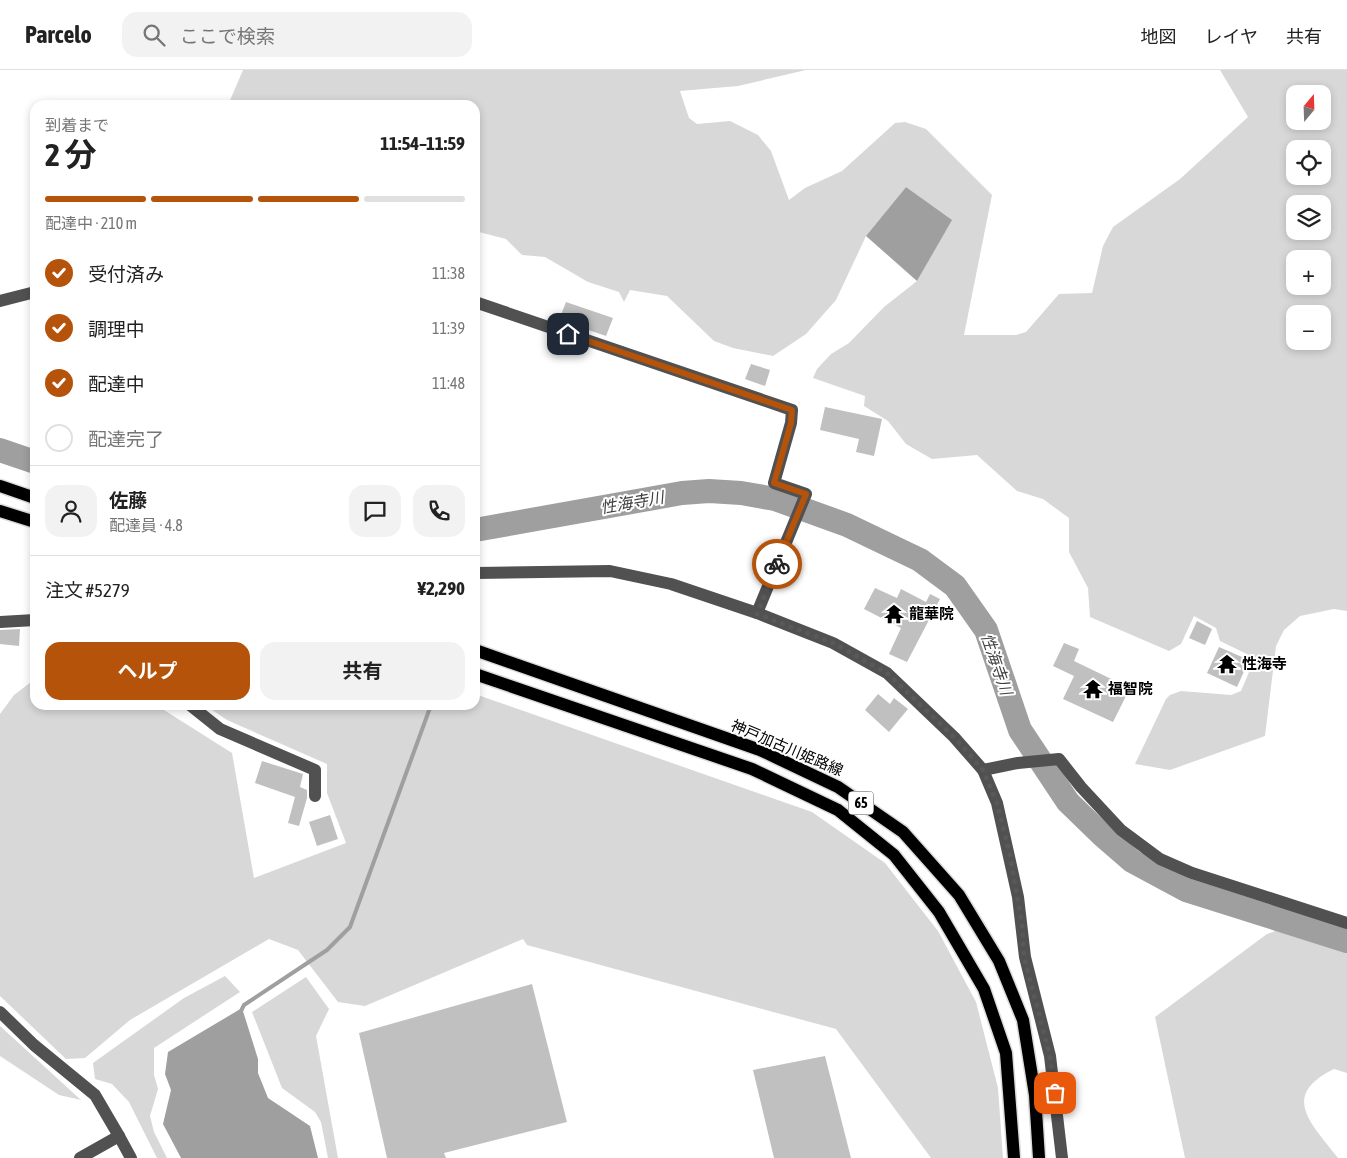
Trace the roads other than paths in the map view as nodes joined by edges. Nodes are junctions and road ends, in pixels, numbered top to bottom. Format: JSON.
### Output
{"nodes":[{"id":1,"x":30,"y":293,"type":"edge"},
{"id":2,"x":0,"y":301,"type":"edge"},
{"id":3,"x":480,"y":304,"type":"edge"},
{"id":4,"x":0,"y":486,"type":"edge"},
{"id":5,"x":30,"y":496,"type":"edge"},
{"id":6,"x":0,"y":511,"type":"edge"},
{"id":7,"x":30,"y":520,"type":"edge"},
{"id":8,"x":480,"y":573,"type":"edge"},
{"id":9,"x":757,"y":614,"type":"junction"},
{"id":10,"x":30,"y":620,"type":"edge"},
{"id":11,"x":0,"y":622,"type":"edge"},
{"id":12,"x":480,"y":652,"type":"edge"},
{"id":13,"x":480,"y":676,"type":"edge"},
{"id":14,"x":196,"y":710,"type":"edge"},
{"id":15,"x":983,"y":770,"type":"junction"},
{"id":16,"x":315,"y":796,"type":"dead end"},
{"id":17,"x":1347,"y":923,"type":"edge"},
{"id":18,"x":0,"y":1012,"type":"edge"},
{"id":19,"x":119,"y":1136,"type":"junction"},
{"id":20,"x":80,"y":1158,"type":"edge"},
{"id":21,"x":131,"y":1158,"type":"edge"},
{"id":22,"x":1014,"y":1158,"type":"edge"},
{"id":23,"x":1039,"y":1158,"type":"edge"},
{"id":24,"x":1062,"y":1158,"type":"edge"}],
"edges":[{"from":1,"to":2,"type":"street"},
{"from":3,"to":9,"type":"street"},
{"from":4,"to":5,"type":"main road"},
{"from":6,"to":7,"type":"main road"},
{"from":8,"to":9,"type":"street"},
{"from":9,"to":15,"type":"street"},
{"from":10,"to":11,"type":"street"},
{"from":12,"to":23,"type":"main road","name":"神戸加古川姫路線","number":"65"},
{"from":13,"to":22,"type":"main road","number":"65"},
{"from":14,"to":16,"type":"street"},
{"from":15,"to":17,"type":"street"},
{"from":15,"to":24,"type":"street"},
{"from":18,"to":19,"type":"street"},
{"from":19,"to":20,"type":"street"},
{"from":19,"to":21,"type":"street"}]}
